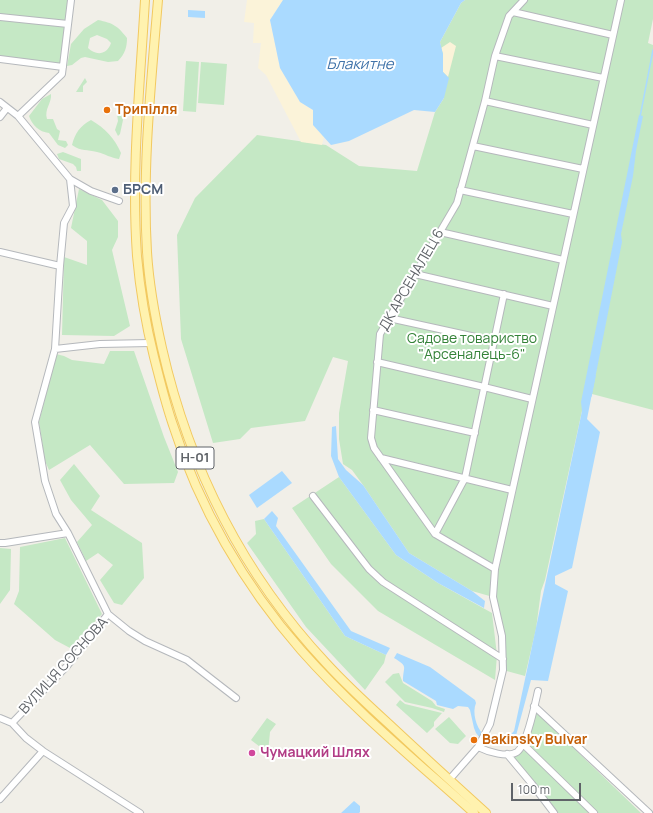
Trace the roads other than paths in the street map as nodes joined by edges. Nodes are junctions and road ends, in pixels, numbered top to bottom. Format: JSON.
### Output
{"nodes":[{"id":1,"x":71,"y":0,"type":"edge"},
{"id":2,"x":145,"y":0,"type":"edge"},
{"id":3,"x":158,"y":0,"type":"edge"},
{"id":4,"x":524,"y":0,"type":"edge"},
{"id":5,"x":621,"y":0,"type":"edge"},
{"id":6,"x":513,"y":12,"type":"junction"},
{"id":7,"x":0,"y":17,"type":"edge"},
{"id":8,"x":68,"y":24,"type":"junction"},
{"id":9,"x":613,"y":35,"type":"junction"},
{"id":10,"x":495,"y":56,"type":"junction"},
{"id":11,"x":0,"y":59,"type":"edge"},
{"id":12,"x":63,"y":67,"type":"junction"},
{"id":13,"x":603,"y":78,"type":"junction"},
{"id":14,"x":0,"y":102,"type":"edge"},
{"id":15,"x":485,"y":102,"type":"junction"},
{"id":16,"x":7,"y":108,"type":"junction"},
{"id":17,"x":18,"y":116,"type":"junction"},
{"id":18,"x":0,"y":117,"type":"edge"},
{"id":19,"x":593,"y":125,"type":"junction"},
{"id":20,"x":473,"y":146,"type":"junction"},
{"id":21,"x":583,"y":169,"type":"junction"},
{"id":22,"x":70,"y":179,"type":"junction"},
{"id":23,"x":460,"y":190,"type":"junction"},
{"id":24,"x":119,"y":201,"type":"dead end"},
{"id":25,"x":573,"y":214,"type":"junction"},
{"id":26,"x":440,"y":232,"type":"junction"},
{"id":27,"x":0,"y":252,"type":"edge"},
{"id":28,"x":563,"y":260,"type":"junction"},
{"id":29,"x":60,"y":266,"type":"junction"},
{"id":30,"x":415,"y":274,"type":"junction"},
{"id":31,"x":504,"y":294,"type":"junction"},
{"id":32,"x":553,"y":306,"type":"junction"},
{"id":33,"x":389,"y":318,"type":"junction"},
{"id":34,"x":494,"y":341,"type":"junction"},
{"id":35,"x":150,"y":343,"type":"junction"},
{"id":36,"x":55,"y":349,"type":"junction"},
{"id":37,"x":377,"y":362,"type":"junction"},
{"id":38,"x":484,"y":387,"type":"junction"},
{"id":39,"x":532,"y":399,"type":"junction"},
{"id":40,"x":373,"y":410,"type":"junction"},
{"id":41,"x":475,"y":433,"type":"junction"},
{"id":42,"x":381,"y":458,"type":"junction"},
{"id":43,"x":466,"y":478,"type":"junction"},
{"id":44,"x":512,"y":490,"type":"junction"},
{"id":45,"x":312,"y":496,"type":"dead end"},
{"id":46,"x":68,"y":533,"type":"junction"},
{"id":47,"x":435,"y":534,"type":"junction"},
{"id":48,"x":0,"y":543,"type":"edge"},
{"id":49,"x":495,"y":569,"type":"junction"},
{"id":50,"x":108,"y":614,"type":"junction"},
{"id":51,"x":503,"y":659,"type":"junction"},
{"id":52,"x":538,"y":691,"type":"dead end"},
{"id":53,"x":236,"y":698,"type":"dead end"},
{"id":54,"x":534,"y":706,"type":"junction"},
{"id":55,"x":0,"y":718,"type":"edge"},
{"id":56,"x":10,"y":722,"type":"junction"},
{"id":57,"x":0,"y":723,"type":"edge"},
{"id":58,"x":524,"y":744,"type":"junction"},
{"id":59,"x":478,"y":747,"type":"junction"},
{"id":60,"x":43,"y":751,"type":"junction"},
{"id":61,"x":507,"y":754,"type":"junction"},
{"id":62,"x":449,"y":780,"type":"junction"},
{"id":63,"x":0,"y":799,"type":"edge"},
{"id":64,"x":140,"y":813,"type":"edge"},
{"id":65,"x":474,"y":813,"type":"edge"},
{"id":66,"x":486,"y":813,"type":"edge"},
{"id":67,"x":554,"y":813,"type":"edge"},
{"id":68,"x":594,"y":813,"type":"edge"},
{"id":69,"x":649,"y":813,"type":"edge"}],
"edges":[{"from":1,"to":8,"type":"street"},
{"from":2,"to":35,"type":"main road","number":"Н-01"},
{"from":3,"to":62,"type":"main road","number":"Н-01"},
{"from":4,"to":6,"type":"street","name":"ДК АРСЕНАЛЕЦ 6"},
{"from":5,"to":9,"type":"street"},
{"from":6,"to":9,"type":"street"},
{"from":6,"to":10,"type":"street","name":"ДК АРСЕНАЛЕЦ 6"},
{"from":7,"to":8,"type":"street"},
{"from":8,"to":12,"type":"street"},
{"from":9,"to":13,"type":"street"},
{"from":10,"to":13,"type":"street"},
{"from":10,"to":15,"type":"street","name":"ДК АРСЕНАЛЕЦ 6"},
{"from":11,"to":12,"type":"street"},
{"from":12,"to":17,"type":"street"},
{"from":13,"to":19,"type":"street"},
{"from":14,"to":16,"type":"street"},
{"from":15,"to":19,"type":"street"},
{"from":15,"to":20,"type":"street","name":"ДК АРСЕНАЛЕЦ 6"},
{"from":16,"to":17,"type":"street"},
{"from":16,"to":18,"type":"street"},
{"from":17,"to":22,"type":"street"},
{"from":19,"to":21,"type":"street"},
{"from":20,"to":21,"type":"street"},
{"from":20,"to":23,"type":"street","name":"ДК АРСЕНАЛЕЦ 6"},
{"from":21,"to":25,"type":"street"},
{"from":22,"to":24,"type":"street"},
{"from":22,"to":29,"type":"street"},
{"from":23,"to":25,"type":"street"},
{"from":23,"to":26,"type":"street","name":"ДК АРСЕНАЛЕЦ 6"},
{"from":25,"to":28,"type":"street"},
{"from":26,"to":28,"type":"street"},
{"from":26,"to":30,"type":"street","name":"ДК АРСЕНАЛЕЦ 6"},
{"from":27,"to":29,"type":"street"},
{"from":28,"to":32,"type":"street"},
{"from":29,"to":36,"type":"street"},
{"from":30,"to":31,"type":"street"},
{"from":30,"to":33,"type":"street","name":"ДК АРСЕНАЛЕЦ 6"},
{"from":31,"to":32,"type":"street"},
{"from":31,"to":34,"type":"street"},
{"from":32,"to":39,"type":"street"},
{"from":33,"to":34,"type":"street"},
{"from":33,"to":37,"type":"street","name":"ДК АРСЕНАЛЕЦ 6"},
{"from":34,"to":38,"type":"street"},
{"from":35,"to":36,"type":"street"},
{"from":35,"to":65,"type":"main road","number":"Н-01"},
{"from":36,"to":46,"type":"street"},
{"from":37,"to":38,"type":"street"},
{"from":37,"to":40,"type":"street","name":"ДК АРСЕНАЛЕЦ 6"},
{"from":38,"to":39,"type":"street"},
{"from":38,"to":41,"type":"street"},
{"from":39,"to":44,"type":"street"},
{"from":40,"to":41,"type":"street"},
{"from":40,"to":42,"type":"street","name":"ДК АРСЕНАЛЕЦ 6"},
{"from":41,"to":43,"type":"street"},
{"from":42,"to":43,"type":"street"},
{"from":42,"to":47,"type":"street","name":"ДК АРСЕНАЛЕЦ 6"},
{"from":43,"to":44,"type":"street"},
{"from":43,"to":47,"type":"street"},
{"from":44,"to":49,"type":"street"},
{"from":45,"to":51,"type":"street"},
{"from":46,"to":48,"type":"street"},
{"from":46,"to":50,"type":"street"},
{"from":47,"to":49,"type":"street","name":"ДК АРСЕНАЛЕЦ 6"},
{"from":49,"to":51,"type":"street"},
{"from":50,"to":53,"type":"street","name":"ВУЛИЦЯ СОСНОВА"},
{"from":50,"to":56,"type":"street","name":"ВУЛИЦЯ СОСНОВА"},
{"from":51,"to":59,"type":"street"},
{"from":52,"to":54,"type":"street"},
{"from":54,"to":58,"type":"street"},
{"from":54,"to":69,"type":"street"},
{"from":55,"to":56,"type":"street"},
{"from":56,"to":57,"type":"street"},
{"from":56,"to":60,"type":"street"},
{"from":58,"to":61,"type":"street"},
{"from":58,"to":68,"type":"street"},
{"from":59,"to":61,"type":"street"},
{"from":59,"to":62,"type":"street"},
{"from":60,"to":63,"type":"street"},
{"from":60,"to":64,"type":"street"},
{"from":61,"to":67,"type":"street"},
{"from":62,"to":66,"type":"main road","number":"Н-01"}]}
